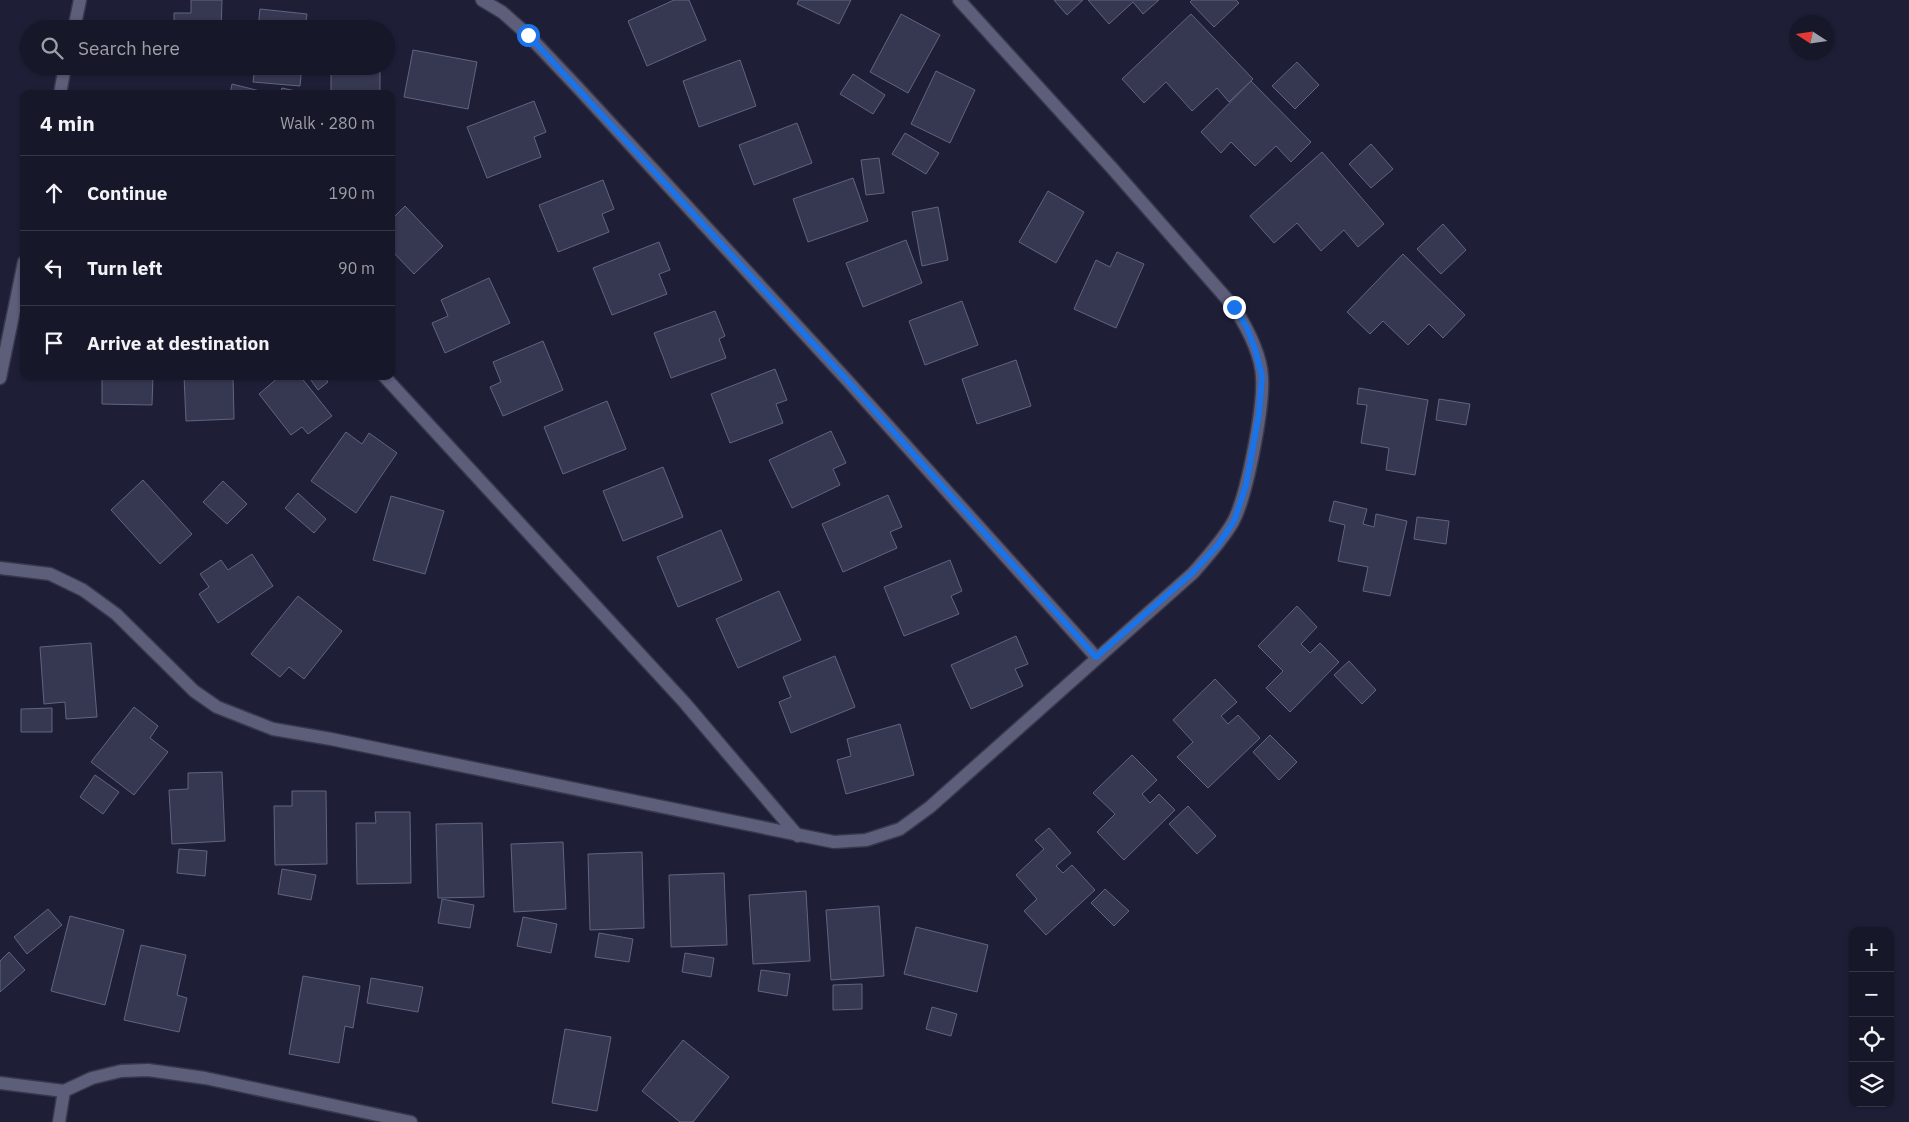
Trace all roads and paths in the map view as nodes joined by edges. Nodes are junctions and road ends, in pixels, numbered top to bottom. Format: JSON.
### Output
{"nodes":[{"id":1,"x":80,"y":0,"type":"edge"},
{"id":2,"x":482,"y":0,"type":"edge"},
{"id":3,"x":959,"y":0,"type":"edge"},
{"id":4,"x":76,"y":20,"type":"edge"},
{"id":5,"x":64,"y":75,"type":"edge"},
{"id":6,"x":61,"y":90,"type":"edge"},
{"id":7,"x":20,"y":281,"type":"edge"},
{"id":8,"x":0,"y":378,"type":"edge"},
{"id":9,"x":388,"y":380,"type":"edge"},
{"id":10,"x":0,"y":568,"type":"edge"},
{"id":11,"x":1096,"y":657,"type":"junction"},
{"id":12,"x":798,"y":836,"type":"junction"},
{"id":13,"x":0,"y":1083,"type":"edge"},
{"id":14,"x":64,"y":1091,"type":"junction"},
{"id":15,"x":59,"y":1122,"type":"edge"},
{"id":16,"x":411,"y":1122,"type":"edge"}],
"edges":[{"from":1,"to":4,"type":"street"},
{"from":2,"to":11,"type":"street"},
{"from":3,"to":11,"type":"street"},
{"from":5,"to":6,"type":"street"},
{"from":7,"to":8,"type":"street"},
{"from":9,"to":12,"type":"street"},
{"from":10,"to":12,"type":"street"},
{"from":11,"to":12,"type":"street"},
{"from":13,"to":14,"type":"street"},
{"from":14,"to":15,"type":"street"},
{"from":14,"to":16,"type":"street"}]}
